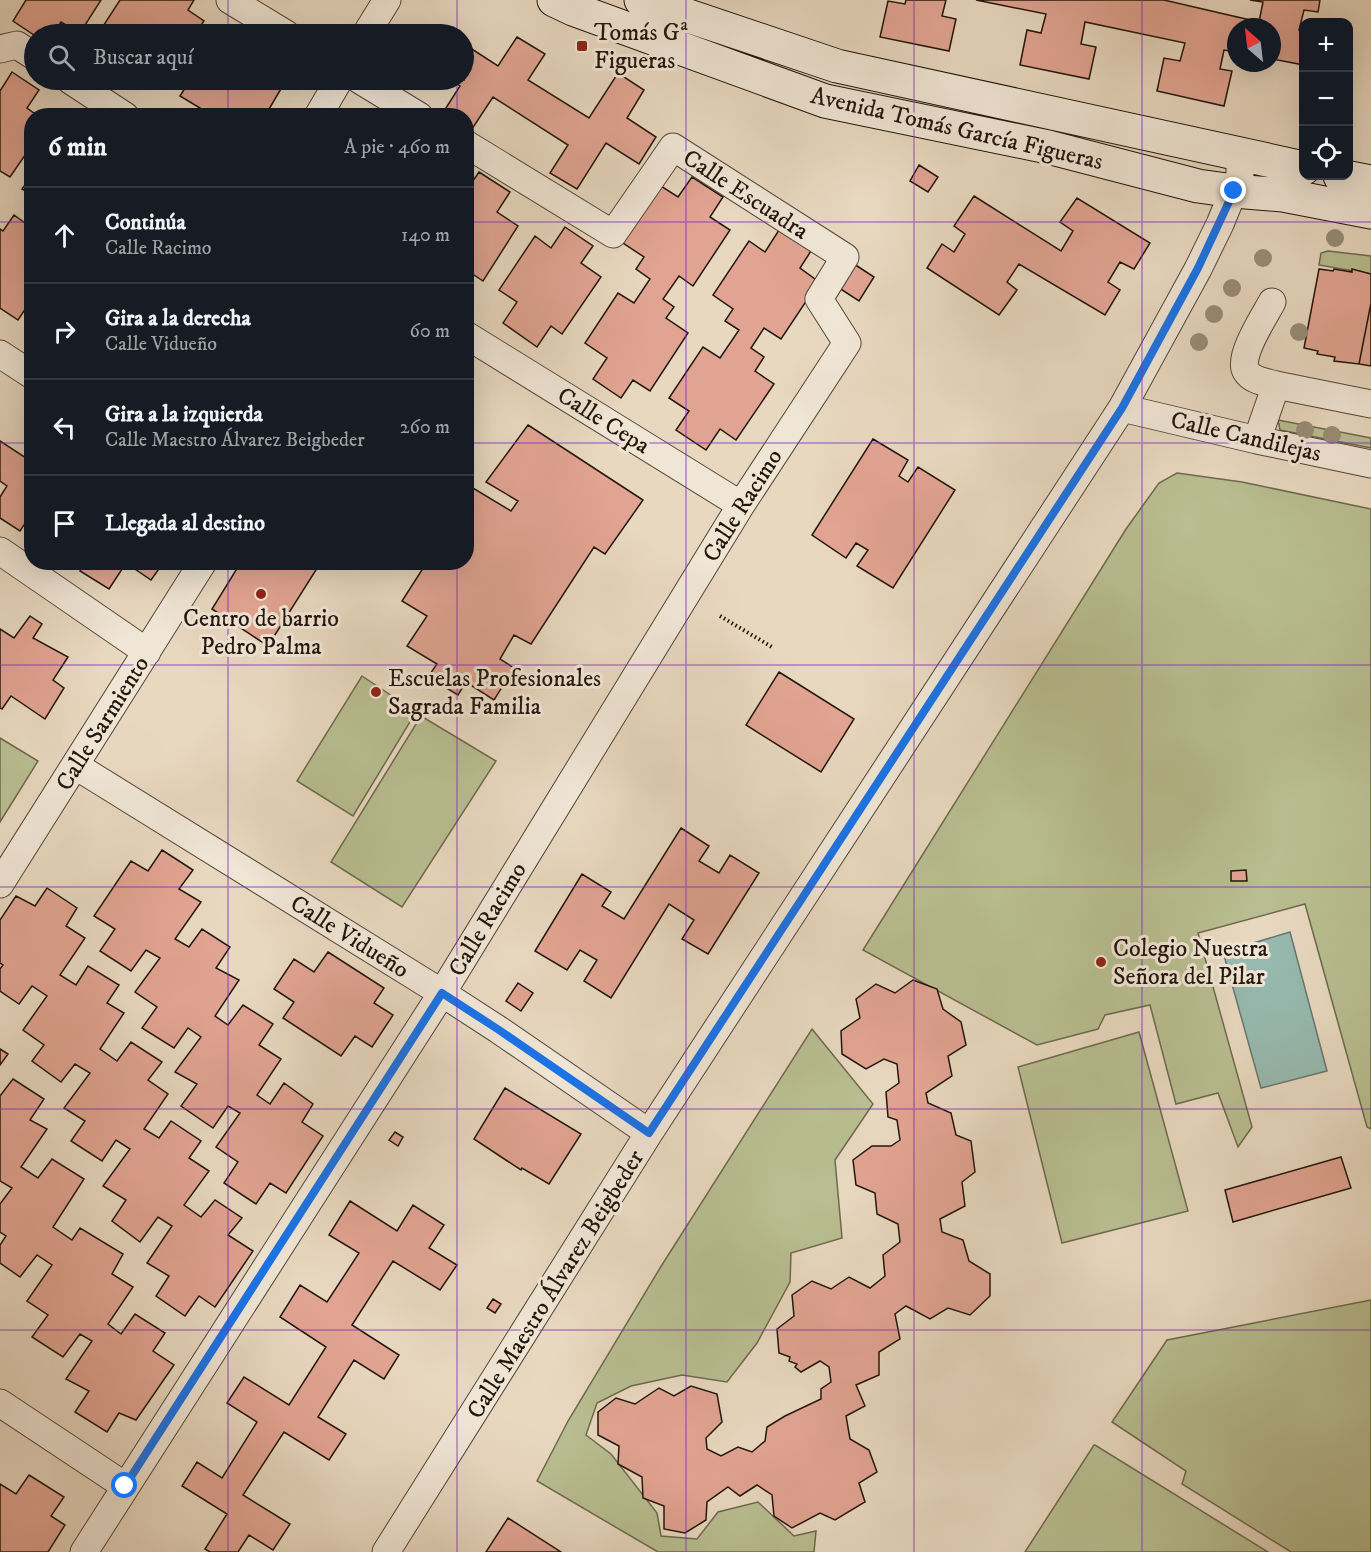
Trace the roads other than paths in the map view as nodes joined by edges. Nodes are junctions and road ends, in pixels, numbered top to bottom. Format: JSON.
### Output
{"nodes":[{"id":1,"x":230,"y":0,"type":"edge"},
{"id":2,"x":387,"y":0,"type":"edge"},
{"id":3,"x":554,"y":0,"type":"edge"},
{"id":4,"x":641,"y":0,"type":"edge"},
{"id":5,"x":270,"y":24,"type":"edge"},
{"id":6,"x":372,"y":24,"type":"edge"},
{"id":7,"x":0,"y":49,"type":"edge"},
{"id":8,"x":24,"y":50,"type":"edge"},
{"id":9,"x":85,"y":90,"type":"edge"},
{"id":10,"x":333,"y":90,"type":"edge"},
{"id":11,"x":376,"y":90,"type":"edge"},
{"id":12,"x":113,"y":108,"type":"edge"},
{"id":13,"x":323,"y":108,"type":"edge"},
{"id":14,"x":406,"y":108,"type":"edge"},
{"id":15,"x":474,"y":149,"type":"edge"},
{"id":16,"x":1232,"y":152,"type":"junction"},
{"id":17,"x":1299,"y":167,"type":"edge"},
{"id":18,"x":1299,"y":167,"type":"edge"},
{"id":19,"x":1353,"y":179,"type":"edge"},
{"id":20,"x":1371,"y":182,"type":"edge"},
{"id":21,"x":1234,"y":191,"type":"junction"},
{"id":22,"x":1371,"y":212,"type":"edge"},
{"id":23,"x":1272,"y":302,"type":"dead end"},
{"id":24,"x":474,"y":340,"type":"edge"},
{"id":25,"x":847,"y":343,"type":"joint"},
{"id":26,"x":0,"y":354,"type":"edge"},
{"id":27,"x":24,"y":370,"type":"edge"},
{"id":28,"x":1276,"y":385,"type":"junction"},
{"id":29,"x":1371,"y":404,"type":"edge"},
{"id":30,"x":1122,"y":408,"type":"junction"},
{"id":31,"x":1257,"y":440,"type":"junction"},
{"id":32,"x":1371,"y":464,"type":"edge"},
{"id":33,"x":741,"y":505,"type":"junction"},
{"id":34,"x":0,"y":551,"type":"edge"},
{"id":35,"x":24,"y":567,"type":"edge"},
{"id":36,"x":28,"y":570,"type":"edge"},
{"id":37,"x":198,"y":570,"type":"edge"},
{"id":38,"x":147,"y":652,"type":"junction"},
{"id":39,"x":76,"y":766,"type":"junction"},
{"id":40,"x":0,"y":884,"type":"edge"},
{"id":41,"x":442,"y":993,"type":"junction"},
{"id":42,"x":649,"y":1133,"type":"junction"},
{"id":43,"x":0,"y":1403,"type":"edge"},
{"id":44,"x":125,"y":1486,"type":"junction"},
{"id":45,"x":84,"y":1552,"type":"edge"},
{"id":46,"x":386,"y":1552,"type":"edge"}],
"edges":[{"from":1,"to":5,"type":"street"},
{"from":2,"to":6,"type":"street"},
{"from":3,"to":21,"type":"main road","name":"Avenida Tomás García Figueras"},
{"from":4,"to":16,"type":"main road","name":"Avenida Tomás García Figueras"},
{"from":7,"to":8,"type":"street"},
{"from":9,"to":12,"type":"street"},
{"from":10,"to":13,"type":"street"},
{"from":11,"to":14,"type":"street"},
{"from":15,"to":25,"type":"street","name":"Calle Escuadra"},
{"from":16,"to":18,"type":"main road","name":"Avenida Tomás García Figueras"},
{"from":16,"to":21,"type":"street","name":"Calle Maestro Álvarez Beigbeder"},
{"from":17,"to":21,"type":"street"},
{"from":19,"to":20,"type":"main road"},
{"from":21,"to":22,"type":"main road","name":"Avenida Tomás García Figueras"},
{"from":21,"to":30,"type":"street","name":"Calle Maestro Álvarez Beigbeder"},
{"from":23,"to":28,"type":"street"},
{"from":24,"to":33,"type":"street","name":"Calle Cepa"},
{"from":25,"to":33,"type":"street","name":"Calle Racimo"},
{"from":26,"to":27,"type":"street"},
{"from":28,"to":29,"type":"street"},
{"from":28,"to":31,"type":"street"},
{"from":30,"to":31,"type":"street","name":"Calle Candilejas"},
{"from":30,"to":42,"type":"street","name":"Calle Maestro Álvarez Beigbeder"},
{"from":31,"to":32,"type":"street","name":"Calle Candilejas"},
{"from":33,"to":41,"type":"street","name":"Calle Racimo"},
{"from":34,"to":35,"type":"street"},
{"from":36,"to":38,"type":"street"},
{"from":37,"to":38,"type":"street","name":"Calle Sarmiento"},
{"from":38,"to":39,"type":"street","name":"Calle Sarmiento"},
{"from":39,"to":40,"type":"street","name":"Calle Sarmiento"},
{"from":39,"to":41,"type":"street","name":"Calle Vidueño"},
{"from":41,"to":42,"type":"street","name":"Calle Vidueño"},
{"from":41,"to":44,"type":"street","name":"Calle Racimo"},
{"from":42,"to":46,"type":"street","name":"Calle Maestro Álvarez Beigbeder"},
{"from":43,"to":44,"type":"street"},
{"from":44,"to":45,"type":"street","name":"Calle Racimo"}]}
